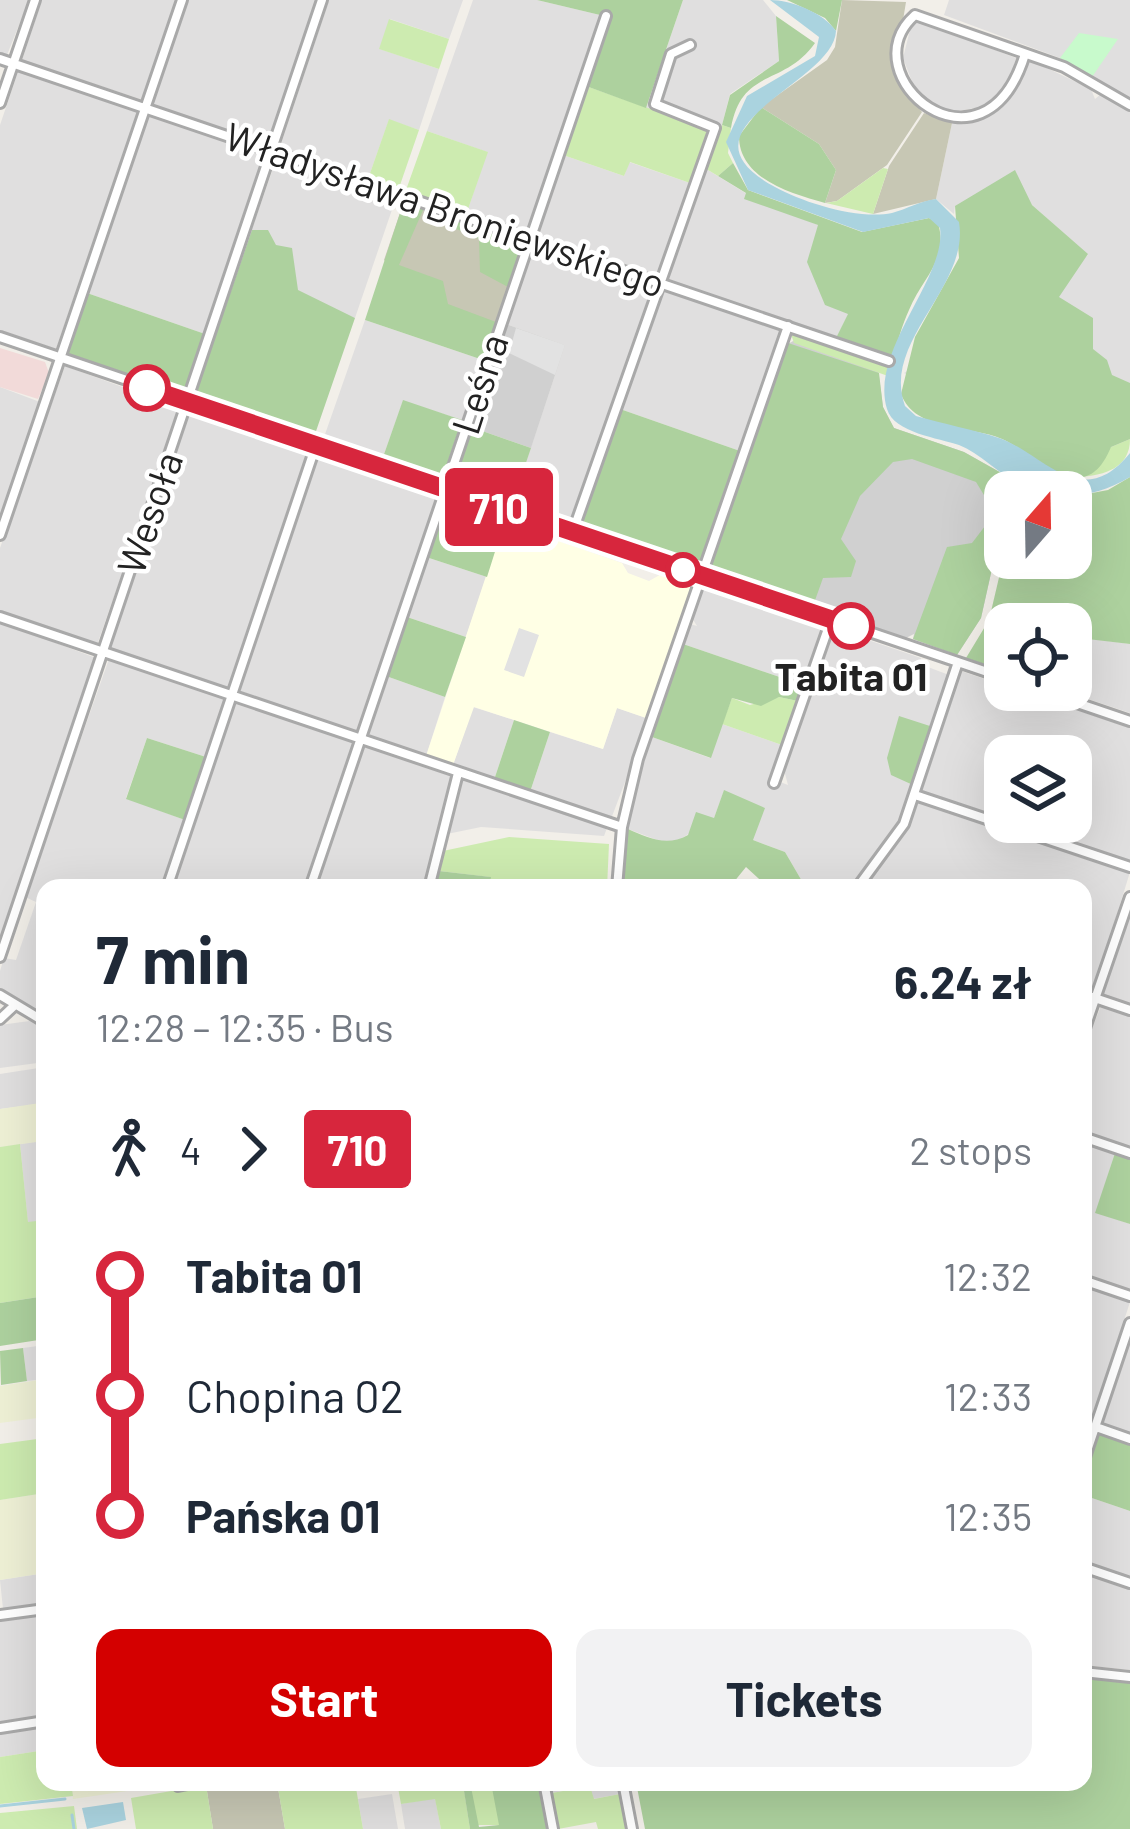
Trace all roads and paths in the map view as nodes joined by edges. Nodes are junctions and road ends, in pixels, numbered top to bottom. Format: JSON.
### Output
{"nodes":[{"id":1,"x":35,"y":0,"type":"edge"},
{"id":2,"x":182,"y":0,"type":"edge"},
{"id":3,"x":322,"y":0,"type":"edge"},
{"id":4,"x":605,"y":16,"type":"dead end"},
{"id":5,"x":690,"y":45,"type":"dead end"},
{"id":6,"x":1025,"y":54,"type":"junction"},
{"id":7,"x":0,"y":58,"type":"edge"},
{"id":8,"x":14,"y":63,"type":"junction"},
{"id":9,"x":0,"y":103,"type":"edge"},
{"id":10,"x":1130,"y":105,"type":"edge"},
{"id":11,"x":145,"y":108,"type":"junction"},
{"id":12,"x":272,"y":151,"type":"junction"},
{"id":13,"x":529,"y":238,"type":"junction"},
{"id":14,"x":660,"y":283,"type":"junction"},
{"id":15,"x":788,"y":326,"type":"junction"},
{"id":16,"x":0,"y":337,"type":"edge"},
{"id":17,"x":59,"y":357,"type":"junction"},
{"id":18,"x":889,"y":361,"type":"dead end"},
{"id":19,"x":189,"y":402,"type":"junction"},
{"id":20,"x":316,"y":445,"type":"junction"},
{"id":21,"x":446,"y":489,"type":"junction"},
{"id":22,"x":573,"y":532,"type":"junction"},
{"id":23,"x":0,"y":535,"type":"edge"},
{"id":24,"x":701,"y":576,"type":"junction"},
{"id":25,"x":0,"y":617,"type":"edge"},
{"id":26,"x":831,"y":620,"type":"junction"},
{"id":27,"x":103,"y":652,"type":"junction"},
{"id":28,"x":958,"y":662,"type":"junction"},
{"id":29,"x":984,"y":671,"type":"edge"},
{"id":30,"x":232,"y":696,"type":"junction"},
{"id":31,"x":1092,"y":708,"type":"edge"},
{"id":32,"x":1130,"y":721,"type":"edge"},
{"id":33,"x":360,"y":739,"type":"junction"},
{"id":34,"x":458,"y":773,"type":"junction"},
{"id":35,"x":774,"y":783,"type":"dead end"},
{"id":36,"x":916,"y":795,"type":"junction"},
{"id":37,"x":622,"y":826,"type":"junction"},
{"id":38,"x":1130,"y":867,"type":"edge"},
{"id":39,"x":169,"y":879,"type":"edge"},
{"id":40,"x":313,"y":879,"type":"edge"},
{"id":41,"x":431,"y":879,"type":"edge"},
{"id":42,"x":618,"y":879,"type":"edge"},
{"id":43,"x":864,"y":879,"type":"edge"},
{"id":44,"x":1130,"y":897,"type":"edge"},
{"id":45,"x":0,"y":958,"type":"edge"},
{"id":46,"x":0,"y":995,"type":"edge"},
{"id":47,"x":1092,"y":997,"type":"edge"},
{"id":48,"x":1095,"y":998,"type":"junction"},
{"id":49,"x":15,"y":1005,"type":"junction"},
{"id":50,"x":1092,"y":1007,"type":"edge"},
{"id":51,"x":1130,"y":1010,"type":"edge"},
{"id":52,"x":36,"y":1017,"type":"edge"},
{"id":53,"x":0,"y":1019,"type":"edge"},
{"id":54,"x":1092,"y":1140,"type":"edge"},
{"id":55,"x":1130,"y":1153,"type":"edge"},
{"id":56,"x":1092,"y":1283,"type":"edge"},
{"id":57,"x":1130,"y":1296,"type":"edge"},
{"id":58,"x":1130,"y":1323,"type":"edge"},
{"id":59,"x":1096,"y":1427,"type":"junction"},
{"id":60,"x":1092,"y":1438,"type":"edge"},
{"id":61,"x":1130,"y":1439,"type":"edge"},
{"id":62,"x":1092,"y":1570,"type":"edge"},
{"id":63,"x":1130,"y":1582,"type":"edge"},
{"id":64,"x":36,"y":1610,"type":"edge"},
{"id":65,"x":0,"y":1615,"type":"edge"},
{"id":66,"x":1092,"y":1673,"type":"edge"},
{"id":67,"x":1130,"y":1677,"type":"edge"},
{"id":68,"x":36,"y":1722,"type":"edge"},
{"id":69,"x":0,"y":1728,"type":"edge"},
{"id":70,"x":546,"y":1791,"type":"edge"},
{"id":71,"x":625,"y":1791,"type":"edge"},
{"id":72,"x":553,"y":1829,"type":"edge"},
{"id":73,"x":632,"y":1829,"type":"edge"}],
"edges":[{"from":1,"to":8,"type":"street"},
{"from":2,"to":11,"type":"street"},
{"from":3,"to":12,"type":"street","name":"Wesoła"},
{"from":4,"to":13,"type":"street","name":"Leśna"},
{"from":5,"to":14,"type":"street"},
{"from":6,"to":6,"type":"street"},
{"from":6,"to":10,"type":"street"},
{"from":7,"to":8,"type":"street","name":"Władysława Broniewskiego"},
{"from":8,"to":9,"type":"street"},
{"from":8,"to":11,"type":"street","name":"Władysława Broniewskiego"},
{"from":11,"to":12,"type":"street","name":"Władysława Broniewskiego"},
{"from":11,"to":17,"type":"street"},
{"from":12,"to":13,"type":"street","name":"Władysława Broniewskiego"},
{"from":12,"to":19,"type":"street","name":"Wesoła"},
{"from":13,"to":14,"type":"street","name":"Władysława Broniewskiego"},
{"from":13,"to":21,"type":"street","name":"Leśna"},
{"from":14,"to":15,"type":"street","name":"Władysława Broniewskiego"},
{"from":14,"to":22,"type":"street"},
{"from":15,"to":18,"type":"street","name":"Władysława Broniewskiego"},
{"from":15,"to":24,"type":"street"},
{"from":16,"to":17,"type":"street"},
{"from":17,"to":19,"type":"street"},
{"from":17,"to":23,"type":"street"},
{"from":19,"to":20,"type":"street"},
{"from":19,"to":27,"type":"street","name":"Wesoła"},
{"from":20,"to":21,"type":"street"},
{"from":20,"to":30,"type":"street"},
{"from":21,"to":22,"type":"street"},
{"from":21,"to":33,"type":"street","name":"Leśna"},
{"from":22,"to":24,"type":"street"},
{"from":24,"to":26,"type":"street"},
{"from":24,"to":37,"type":"street"},
{"from":25,"to":27,"type":"street"},
{"from":26,"to":28,"type":"street"},
{"from":26,"to":35,"type":"street"},
{"from":27,"to":30,"type":"street"},
{"from":27,"to":45,"type":"street","name":"Wesoła"},
{"from":28,"to":29,"type":"street"},
{"from":28,"to":36,"type":"street"},
{"from":30,"to":33,"type":"street"},
{"from":30,"to":39,"type":"street"},
{"from":31,"to":32,"type":"street"},
{"from":33,"to":34,"type":"street"},
{"from":33,"to":40,"type":"street","name":"Leśna"},
{"from":34,"to":37,"type":"street"},
{"from":34,"to":41,"type":"street"},
{"from":36,"to":38,"type":"street"},
{"from":36,"to":43,"type":"street"},
{"from":37,"to":42,"type":"street"},
{"from":44,"to":48,"type":"street"},
{"from":46,"to":49,"type":"street"},
{"from":47,"to":48,"type":"street"},
{"from":48,"to":50,"type":"street"},
{"from":48,"to":51,"type":"street"},
{"from":49,"to":52,"type":"street"},
{"from":49,"to":53,"type":"street"},
{"from":54,"to":55,"type":"street"},
{"from":56,"to":57,"type":"street"},
{"from":58,"to":59,"type":"street"},
{"from":59,"to":60,"type":"street"},
{"from":59,"to":61,"type":"street"},
{"from":62,"to":63,"type":"street"},
{"from":64,"to":65,"type":"street"},
{"from":66,"to":67,"type":"street"},
{"from":68,"to":69,"type":"street"},
{"from":70,"to":72,"type":"street"},
{"from":71,"to":73,"type":"street"}]}
